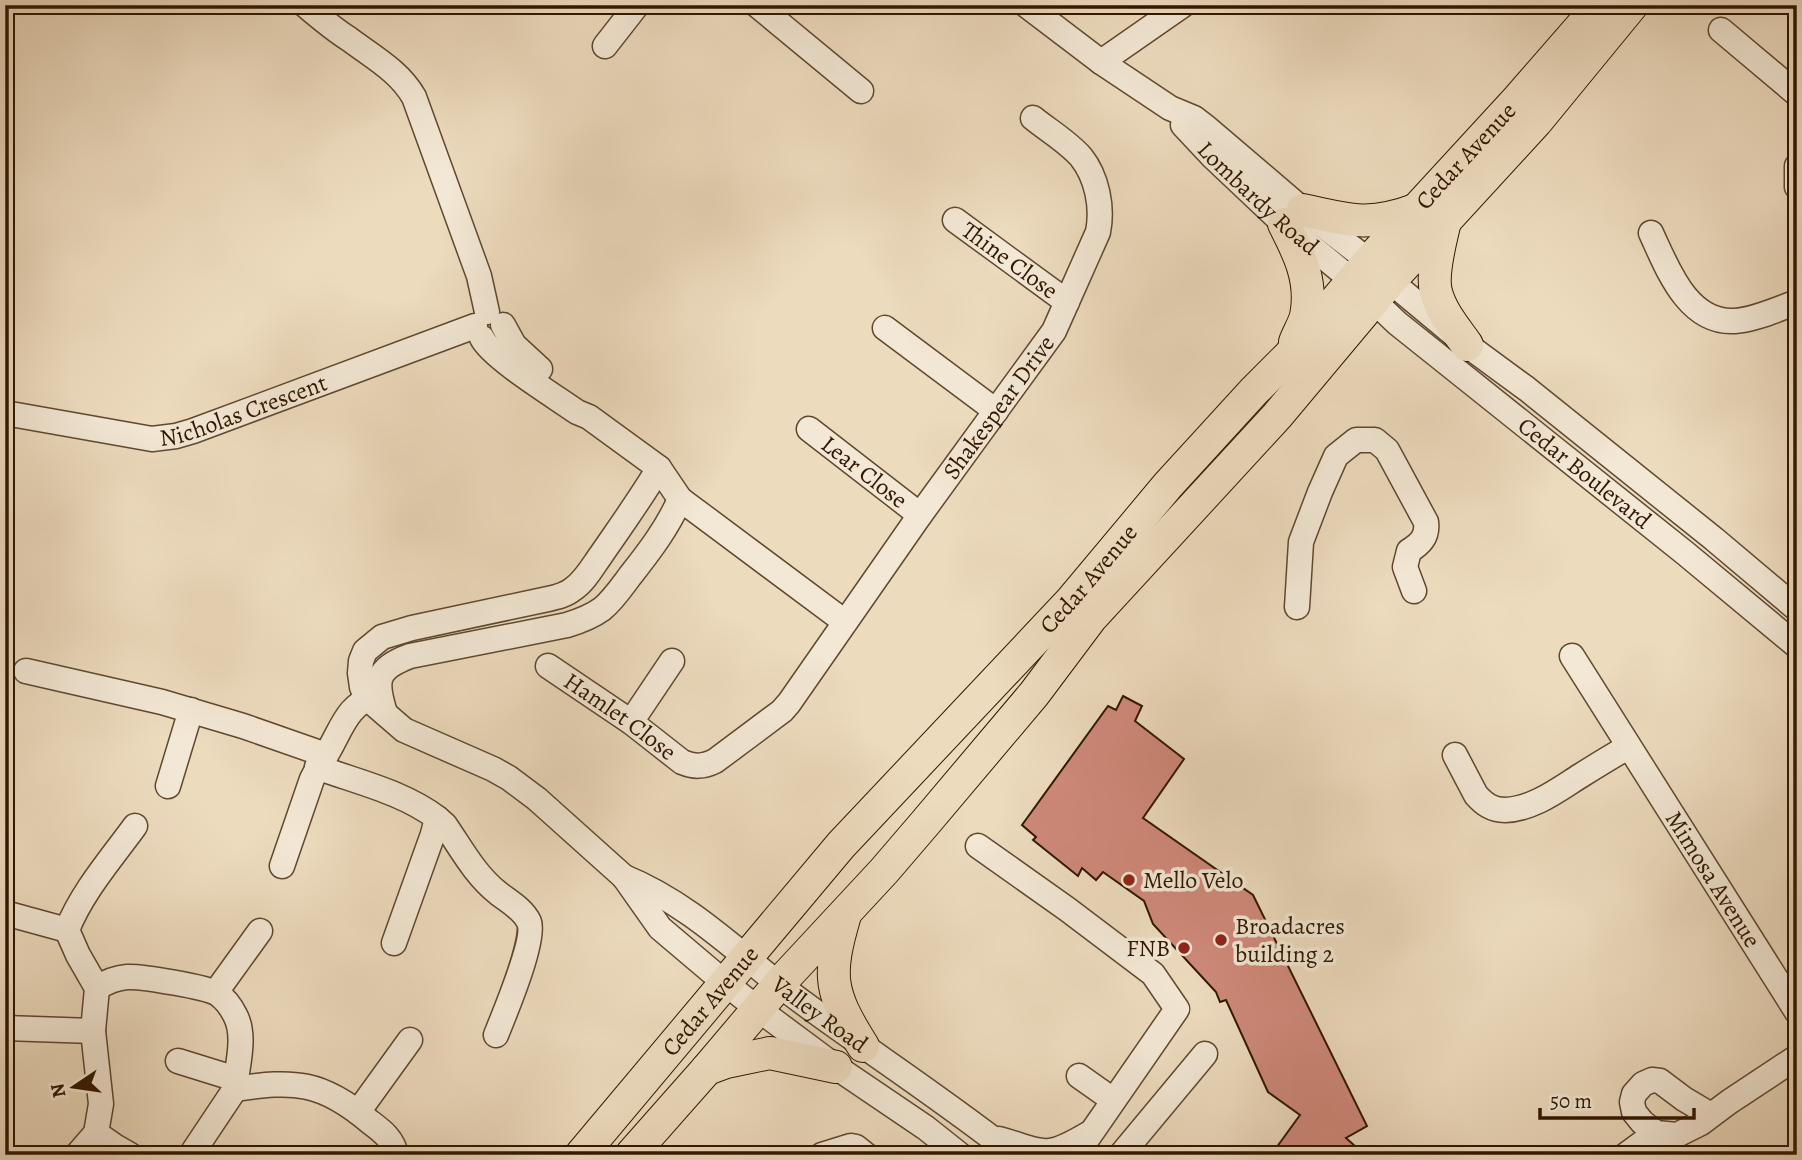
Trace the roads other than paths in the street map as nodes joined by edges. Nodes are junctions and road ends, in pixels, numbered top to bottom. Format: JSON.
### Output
{"nodes":[{"id":1,"x":305,"y":5,"type":"edge"},
{"id":2,"x":637,"y":5,"type":"edge"},
{"id":3,"x":757,"y":5,"type":"edge"},
{"id":4,"x":1026,"y":5,"type":"edge"},
{"id":5,"x":1183,"y":5,"type":"edge"},
{"id":6,"x":1601,"y":5,"type":"edge"},
{"id":7,"x":1632,"y":5,"type":"edge"},
{"id":8,"x":1721,"y":30,"type":"dead end"},
{"id":9,"x":605,"y":46,"type":"dead end"},
{"id":10,"x":1101,"y":62,"type":"junction"},
{"id":11,"x":862,"y":91,"type":"dead end"},
{"id":12,"x":1797,"y":94,"type":"edge"},
{"id":13,"x":1033,"y":118,"type":"dead end"},
{"id":14,"x":1797,"y":166,"type":"edge"},
{"id":15,"x":1797,"y":187,"type":"edge"},
{"id":16,"x":1432,"y":214,"type":"junction"},
{"id":17,"x":1294,"y":217,"type":"junction"},
{"id":18,"x":955,"y":220,"type":"dead end"},
{"id":19,"x":1651,"y":233,"type":"dead end"},
{"id":20,"x":1371,"y":281,"type":"junction"},
{"id":21,"x":1067,"y":302,"type":"junction"},
{"id":22,"x":1797,"y":302,"type":"edge"},
{"id":23,"x":487,"y":325,"type":"junction"},
{"id":24,"x":885,"y":328,"type":"dead end"},
{"id":25,"x":1467,"y":345,"type":"junction"},
{"id":26,"x":1289,"y":356,"type":"junction"},
{"id":27,"x":996,"y":411,"type":"junction"},
{"id":28,"x":5,"y":413,"type":"edge"},
{"id":29,"x":809,"y":429,"type":"dead end"},
{"id":30,"x":659,"y":468,"type":"junction"},
{"id":31,"x":680,"y":499,"type":"junction"},
{"id":32,"x":920,"y":515,"type":"junction"},
{"id":33,"x":1414,"y":591,"type":"dead end"},
{"id":34,"x":528,"y":603,"type":"junction"},
{"id":35,"x":1297,"y":607,"type":"dead end"},
{"id":36,"x":1797,"y":609,"type":"edge"},
{"id":37,"x":845,"y":622,"type":"junction"},
{"id":38,"x":533,"y":632,"type":"junction"},
{"id":39,"x":1797,"y":646,"type":"edge"},
{"id":40,"x":1572,"y":656,"type":"dead end"},
{"id":41,"x":672,"y":661,"type":"dead end"},
{"id":42,"x":548,"y":666,"type":"dead end"},
{"id":43,"x":26,"y":671,"type":"dead end"},
{"id":44,"x":377,"y":701,"type":"junction"},
{"id":45,"x":191,"y":710,"type":"junction"},
{"id":46,"x":631,"y":722,"type":"junction"},
{"id":47,"x":1628,"y":747,"type":"junction"},
{"id":48,"x":1455,"y":755,"type":"dead end"},
{"id":49,"x":322,"y":761,"type":"junction"},
{"id":50,"x":690,"y":765,"type":"joint"},
{"id":51,"x":169,"y":786,"type":"dead end"},
{"id":52,"x":437,"y":818,"type":"junction"},
{"id":53,"x":135,"y":826,"type":"dead end"},
{"id":54,"x":978,"y":846,"type":"dead end"},
{"id":55,"x":282,"y":866,"type":"dead end"},
{"id":56,"x":624,"y":877,"type":"junction"},
{"id":57,"x":846,"y":910,"type":"junction"},
{"id":58,"x":5,"y":913,"type":"edge"},
{"id":59,"x":67,"y":930,"type":"junction"},
{"id":60,"x":260,"y":931,"type":"dead end"},
{"id":61,"x":394,"y":943,"type":"dead end"},
{"id":62,"x":747,"y":957,"type":"junction"},
{"id":63,"x":725,"y":984,"type":"junction"},
{"id":64,"x":779,"y":984,"type":"junction"},
{"id":65,"x":97,"y":988,"type":"junction"},
{"id":66,"x":216,"y":992,"type":"junction"},
{"id":67,"x":758,"y":1009,"type":"junction"},
{"id":68,"x":1797,"y":1012,"type":"edge"},
{"id":69,"x":5,"y":1028,"type":"edge"},
{"id":70,"x":93,"y":1031,"type":"junction"},
{"id":71,"x":496,"y":1035,"type":"dead end"},
{"id":72,"x":410,"y":1040,"type":"dead end"},
{"id":73,"x":863,"y":1046,"type":"junction"},
{"id":74,"x":1205,"y":1054,"type":"dead end"},
{"id":75,"x":1797,"y":1057,"type":"edge"},
{"id":76,"x":178,"y":1061,"type":"dead end"},
{"id":77,"x":836,"y":1067,"type":"junction"},
{"id":78,"x":707,"y":1069,"type":"junction"},
{"id":79,"x":1079,"y":1076,"type":"dead end"},
{"id":80,"x":235,"y":1084,"type":"junction"},
{"id":81,"x":1113,"y":1100,"type":"junction"},
{"id":82,"x":358,"y":1112,"type":"junction"},
{"id":83,"x":1711,"y":1115,"type":"junction"},
{"id":84,"x":926,"y":1128,"type":"junction"},
{"id":85,"x":96,"y":1133,"type":"junction"},
{"id":86,"x":1091,"y":1133,"type":"junction"},
{"id":87,"x":1656,"y":1133,"type":"junction"},
{"id":88,"x":991,"y":1137,"type":"junction"},
{"id":89,"x":119,"y":1152,"type":"edge"},
{"id":90,"x":77,"y":1155,"type":"edge"},
{"id":91,"x":191,"y":1155,"type":"edge"},
{"id":92,"x":396,"y":1155,"type":"edge"},
{"id":93,"x":580,"y":1155,"type":"edge"},
{"id":94,"x":631,"y":1155,"type":"edge"},
{"id":95,"x":822,"y":1155,"type":"edge"},
{"id":96,"x":866,"y":1155,"type":"edge"},
{"id":97,"x":926,"y":1155,"type":"edge"},
{"id":98,"x":960,"y":1155,"type":"edge"},
{"id":99,"x":1014,"y":1155,"type":"edge"},
{"id":100,"x":1076,"y":1155,"type":"edge"},
{"id":101,"x":1121,"y":1155,"type":"edge"},
{"id":102,"x":1626,"y":1155,"type":"edge"}],
"edges":[{"from":1,"to":23,"type":"street"},
{"from":2,"to":9,"type":"street"},
{"from":3,"to":11,"type":"street"},
{"from":4,"to":10,"type":"street","name":"Lombardy Road"},
{"from":5,"to":10,"type":"street"},
{"from":6,"to":16,"type":"main road","name":"Cedar Avenue"},
{"from":7,"to":16,"type":"main road","name":"Cedar Avenue"},
{"from":8,"to":12,"type":"street"},
{"from":10,"to":17,"type":"street","name":"Lombardy Road"},
{"from":13,"to":21,"type":"street","name":"Shakespear Drive"},
{"from":14,"to":15,"type":"street"},
{"from":16,"to":17,"type":"main road"},
{"from":16,"to":20,"type":"main road","name":"Cedar Avenue"},
{"from":16,"to":25,"type":"main road"},
{"from":17,"to":20,"type":"street","name":"Lombardy Road"},
{"from":17,"to":26,"type":"main road"},
{"from":18,"to":21,"type":"street","name":"Thine Close"},
{"from":19,"to":22,"type":"street"},
{"from":20,"to":25,"type":"street","name":"Cedar Boulevard"},
{"from":20,"to":26,"type":"main road","name":"Cedar Avenue"},
{"from":20,"to":39,"type":"street","name":"Cedar Boulevard"},
{"from":20,"to":57,"type":"main road","name":"Cedar Avenue"},
{"from":21,"to":27,"type":"street","name":"Shakespear Drive"},
{"from":23,"to":28,"type":"street","name":"Nicholas Crescent"},
{"from":23,"to":30,"type":"street"},
{"from":24,"to":27,"type":"street"},
{"from":25,"to":36,"type":"street","name":"Cedar Boulevard"},
{"from":26,"to":62,"type":"main road","name":"Cedar Avenue"},
{"from":27,"to":32,"type":"street","name":"Shakespear Drive"},
{"from":29,"to":32,"type":"street","name":"Lear Close"},
{"from":30,"to":31,"type":"street"},
{"from":30,"to":34,"type":"street"},
{"from":31,"to":37,"type":"street"},
{"from":31,"to":38,"type":"street"},
{"from":32,"to":37,"type":"street","name":"Shakespear Drive"},
{"from":33,"to":35,"type":"street"},
{"from":34,"to":38,"type":"street"},
{"from":34,"to":44,"type":"street"},
{"from":37,"to":50,"type":"street","name":"Shakespear Drive"},
{"from":38,"to":44,"type":"street"},
{"from":40,"to":47,"type":"street","name":"Mimosa Avenue"},
{"from":41,"to":46,"type":"street"},
{"from":42,"to":46,"type":"street","name":"Hamlet Close"},
{"from":43,"to":45,"type":"street"},
{"from":44,"to":49,"type":"street"},
{"from":44,"to":56,"type":"street","name":"Valley Road"},
{"from":45,"to":49,"type":"street"},
{"from":45,"to":51,"type":"street"},
{"from":46,"to":50,"type":"street","name":"Hamlet Close"},
{"from":47,"to":48,"type":"street"},
{"from":47,"to":68,"type":"street","name":"Mimosa Avenue"},
{"from":49,"to":52,"type":"street"},
{"from":49,"to":55,"type":"street"},
{"from":52,"to":61,"type":"street"},
{"from":52,"to":71,"type":"street"},
{"from":53,"to":59,"type":"street"},
{"from":54,"to":81,"type":"street"},
{"from":56,"to":62,"type":"street","name":"Valley Road"},
{"from":56,"to":63,"type":"street","name":"Valley Road"},
{"from":57,"to":64,"type":"main road","name":"Cedar Avenue"},
{"from":57,"to":73,"type":"main road"},
{"from":58,"to":59,"type":"street"},
{"from":59,"to":65,"type":"street"},
{"from":60,"to":66,"type":"street"},
{"from":62,"to":63,"type":"main road","name":"Cedar Avenue"},
{"from":62,"to":64,"type":"street","name":"Valley Road"},
{"from":63,"to":67,"type":"street","name":"Valley Road"},
{"from":63,"to":93,"type":"main road","name":"Cedar Avenue"},
{"from":64,"to":67,"type":"main road","name":"Cedar Avenue"},
{"from":64,"to":73,"type":"street","name":"Valley Road"},
{"from":65,"to":66,"type":"street"},
{"from":65,"to":70,"type":"street"},
{"from":66,"to":80,"type":"street"},
{"from":67,"to":77,"type":"street","name":"Valley Road"},
{"from":67,"to":78,"type":"main road","name":"Cedar Avenue"},
{"from":69,"to":70,"type":"street"},
{"from":70,"to":85,"type":"street"},
{"from":72,"to":82,"type":"street"},
{"from":73,"to":88,"type":"street","name":"Valley Road"},
{"from":74,"to":101,"type":"street"},
{"from":75,"to":83,"type":"street"},
{"from":76,"to":80,"type":"street"},
{"from":77,"to":78,"type":"main road"},
{"from":77,"to":84,"type":"street","name":"Valley Road"},
{"from":78,"to":94,"type":"main road","name":"Cedar Avenue"},
{"from":79,"to":81,"type":"street"},
{"from":80,"to":82,"type":"street"},
{"from":80,"to":91,"type":"street"},
{"from":81,"to":86,"type":"street"},
{"from":82,"to":92,"type":"street"},
{"from":83,"to":87,"type":"street"},
{"from":83,"to":87,"type":"street"},
{"from":84,"to":97,"type":"street"},
{"from":84,"to":98,"type":"street","name":"Valley Road"},
{"from":85,"to":89,"type":"street"},
{"from":85,"to":90,"type":"street"},
{"from":86,"to":88,"type":"street"},
{"from":86,"to":100,"type":"street"},
{"from":87,"to":102,"type":"street"},
{"from":88,"to":99,"type":"street","name":"Valley Road"},
{"from":95,"to":96,"type":"street"}]}
